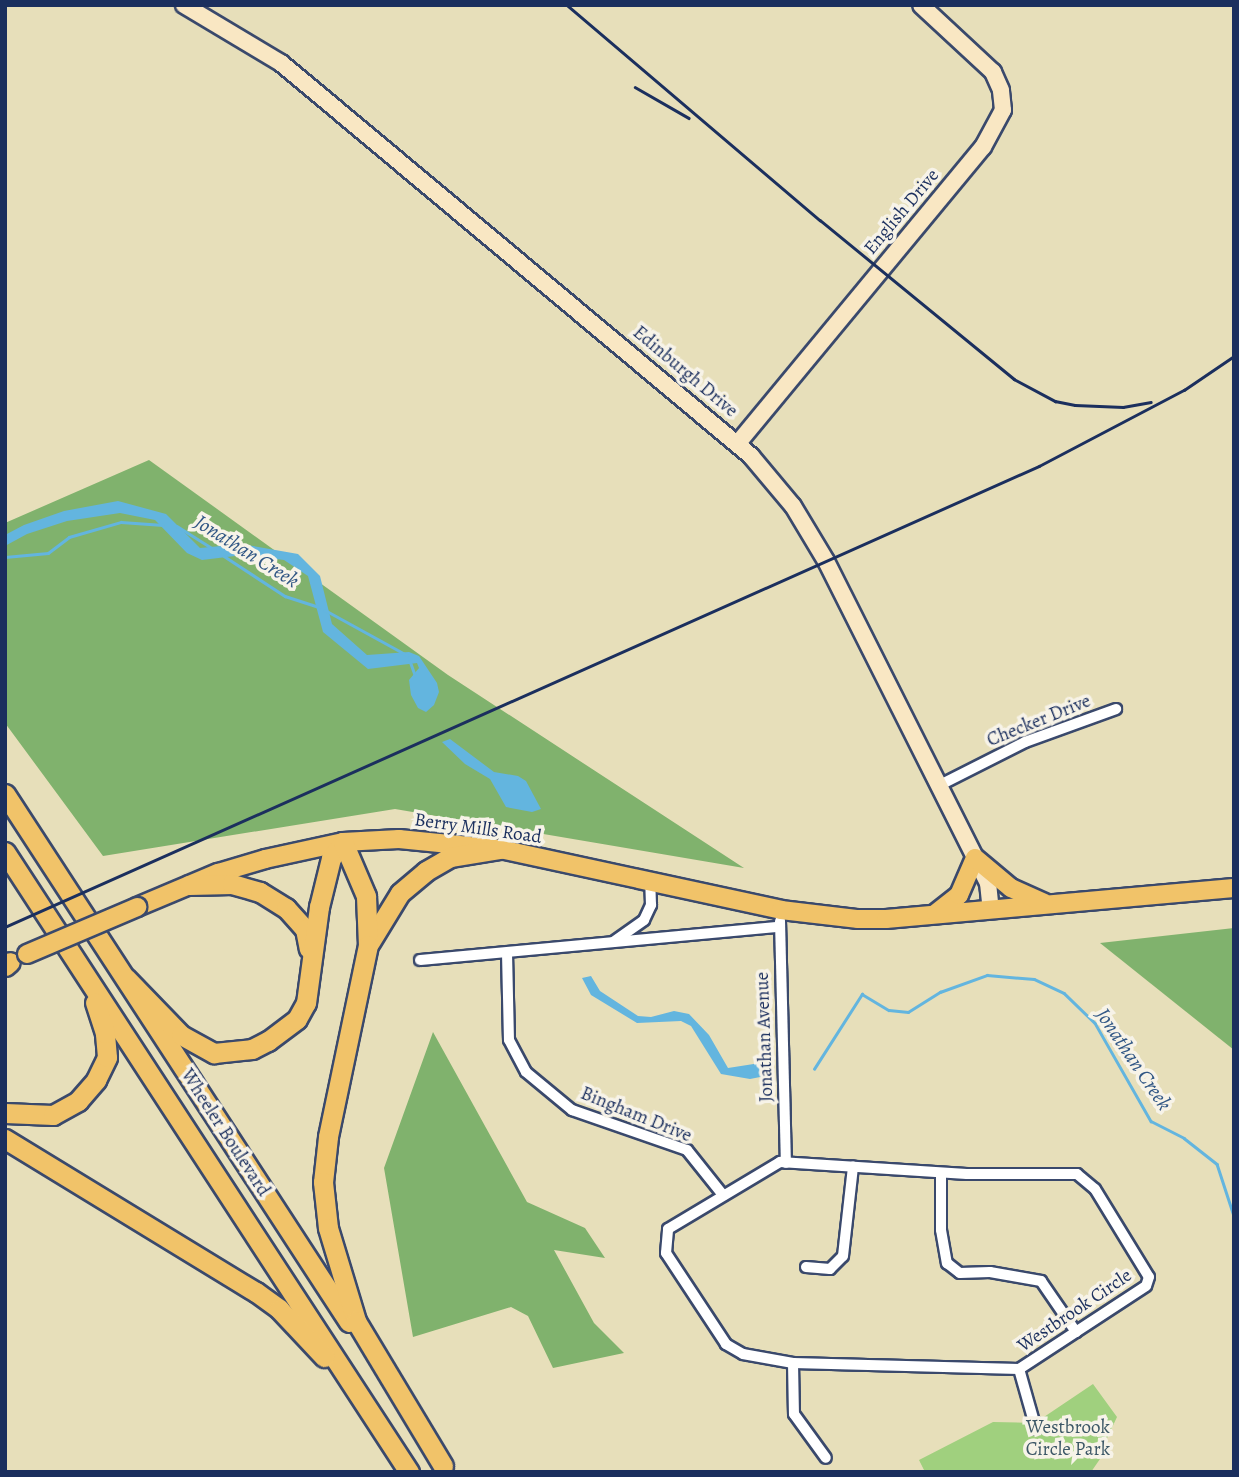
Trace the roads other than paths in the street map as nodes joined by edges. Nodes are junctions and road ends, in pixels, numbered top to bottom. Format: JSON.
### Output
{"nodes":[{"id":1,"x":184,"y":5,"type":"edge"},
{"id":2,"x":921,"y":5,"type":"edge"},
{"id":3,"x":738,"y":443,"type":"junction"},
{"id":4,"x":1116,"y":709,"type":"dead end"},
{"id":5,"x":939,"y":786,"type":"junction"},
{"id":6,"x":5,"y":794,"type":"edge"},
{"id":7,"x":343,"y":842,"type":"junction"},
{"id":8,"x":499,"y":849,"type":"junction"},
{"id":9,"x":5,"y":852,"type":"edge"},
{"id":10,"x":975,"y":858,"type":"junction"},
{"id":11,"x":650,"y":882,"type":"junction"},
{"id":12,"x":189,"y":885,"type":"junction"},
{"id":13,"x":1234,"y":888,"type":"edge"},
{"id":14,"x":1047,"y":904,"type":"junction"},
{"id":15,"x":991,"y":910,"type":"junction"},
{"id":16,"x":931,"y":915,"type":"junction"},
{"id":17,"x":780,"y":918,"type":"junction"},
{"id":18,"x":610,"y":944,"type":"junction"},
{"id":19,"x":368,"y":946,"type":"junction"},
{"id":20,"x":507,"y":953,"type":"junction"},
{"id":21,"x":311,"y":956,"type":"junction"},
{"id":22,"x":420,"y":960,"type":"dead end"},
{"id":23,"x":12,"y":962,"type":"edge"},
{"id":24,"x":84,"y":972,"type":"junction"},
{"id":25,"x":126,"y":978,"type":"junction"},
{"id":26,"x":5,"y":1113,"type":"edge"},
{"id":27,"x":5,"y":1139,"type":"edge"},
{"id":28,"x":786,"y":1163,"type":"junction"},
{"id":29,"x":853,"y":1167,"type":"junction"},
{"id":30,"x":941,"y":1173,"type":"junction"},
{"id":31,"x":723,"y":1195,"type":"junction"},
{"id":32,"x":806,"y":1267,"type":"dead end"},
{"id":33,"x":1076,"y":1332,"type":"junction"},
{"id":34,"x":793,"y":1363,"type":"junction"},
{"id":35,"x":1020,"y":1369,"type":"junction"},
{"id":36,"x":359,"y":1394,"type":"junction"},
{"id":37,"x":1036,"y":1429,"type":"dead end"},
{"id":38,"x":826,"y":1458,"type":"dead end"},
{"id":39,"x":446,"y":1469,"type":"edge"},
{"id":40,"x":409,"y":1472,"type":"edge"}],
"edges":[{"from":1,"to":3,"type":"street","name":"Edinburgh Drive"},
{"from":2,"to":3,"type":"street","name":"English Drive"},
{"from":3,"to":5,"type":"street","name":"Edinburgh Drive"},
{"from":4,"to":5,"type":"street","name":"Checker Drive"},
{"from":5,"to":10,"type":"street","name":"Edinburgh Drive"},
{"from":6,"to":25,"type":"highway","name":"Wheeler Boulevard"},
{"from":7,"to":8,"type":"main road","name":"Berry Mills Road"},
{"from":7,"to":12,"type":"main road","name":"Berry Mills Road"},
{"from":7,"to":19,"type":"highway"},
{"from":7,"to":21,"type":"highway"},
{"from":8,"to":11,"type":"main road","name":"Berry Mills Road"},
{"from":8,"to":19,"type":"highway"},
{"from":9,"to":24,"type":"highway","name":"Wheeler Boulevard"},
{"from":10,"to":14,"type":"main road"},
{"from":10,"to":15,"type":"street","name":"Edinburgh Drive"},
{"from":10,"to":16,"type":"main road"},
{"from":11,"to":17,"type":"main road","name":"Berry Mills Road"},
{"from":11,"to":18,"type":"street"},
{"from":12,"to":21,"type":"highway"},
{"from":12,"to":23,"type":"main road","name":"Berry Mills Road","bridge":true},
{"from":13,"to":14,"type":"main road","name":"Berry Mills Road"},
{"from":14,"to":15,"type":"main road","name":"Berry Mills Road"},
{"from":15,"to":16,"type":"main road","name":"Berry Mills Road"},
{"from":16,"to":17,"type":"main road","name":"Berry Mills Road"},
{"from":17,"to":18,"type":"street"},
{"from":17,"to":28,"type":"street","name":"Jonathan Avenue"},
{"from":18,"to":20,"type":"street"},
{"from":19,"to":39,"type":"highway"},
{"from":20,"to":22,"type":"street"},
{"from":20,"to":31,"type":"street","name":"Bingham Drive"},
{"from":21,"to":25,"type":"highway"},
{"from":24,"to":26,"type":"highway"},
{"from":24,"to":36,"type":"highway","name":"Wheeler Boulevard"},
{"from":25,"to":39,"type":"highway","name":"Wheeler Boulevard"},
{"from":27,"to":36,"type":"highway"},
{"from":28,"to":29,"type":"street","name":"Westbrook Circle"},
{"from":28,"to":31,"type":"street","name":"Westbrook Circle"},
{"from":29,"to":30,"type":"street","name":"Westbrook Circle"},
{"from":29,"to":32,"type":"street"},
{"from":30,"to":33,"type":"street"},
{"from":30,"to":33,"type":"street","name":"Westbrook Circle"},
{"from":31,"to":34,"type":"street","name":"Westbrook Circle"},
{"from":33,"to":35,"type":"street","name":"Westbrook Circle"},
{"from":34,"to":35,"type":"street","name":"Westbrook Circle"},
{"from":34,"to":38,"type":"street"},
{"from":35,"to":37,"type":"street"},
{"from":36,"to":40,"type":"highway","name":"Wheeler Boulevard"}]}
